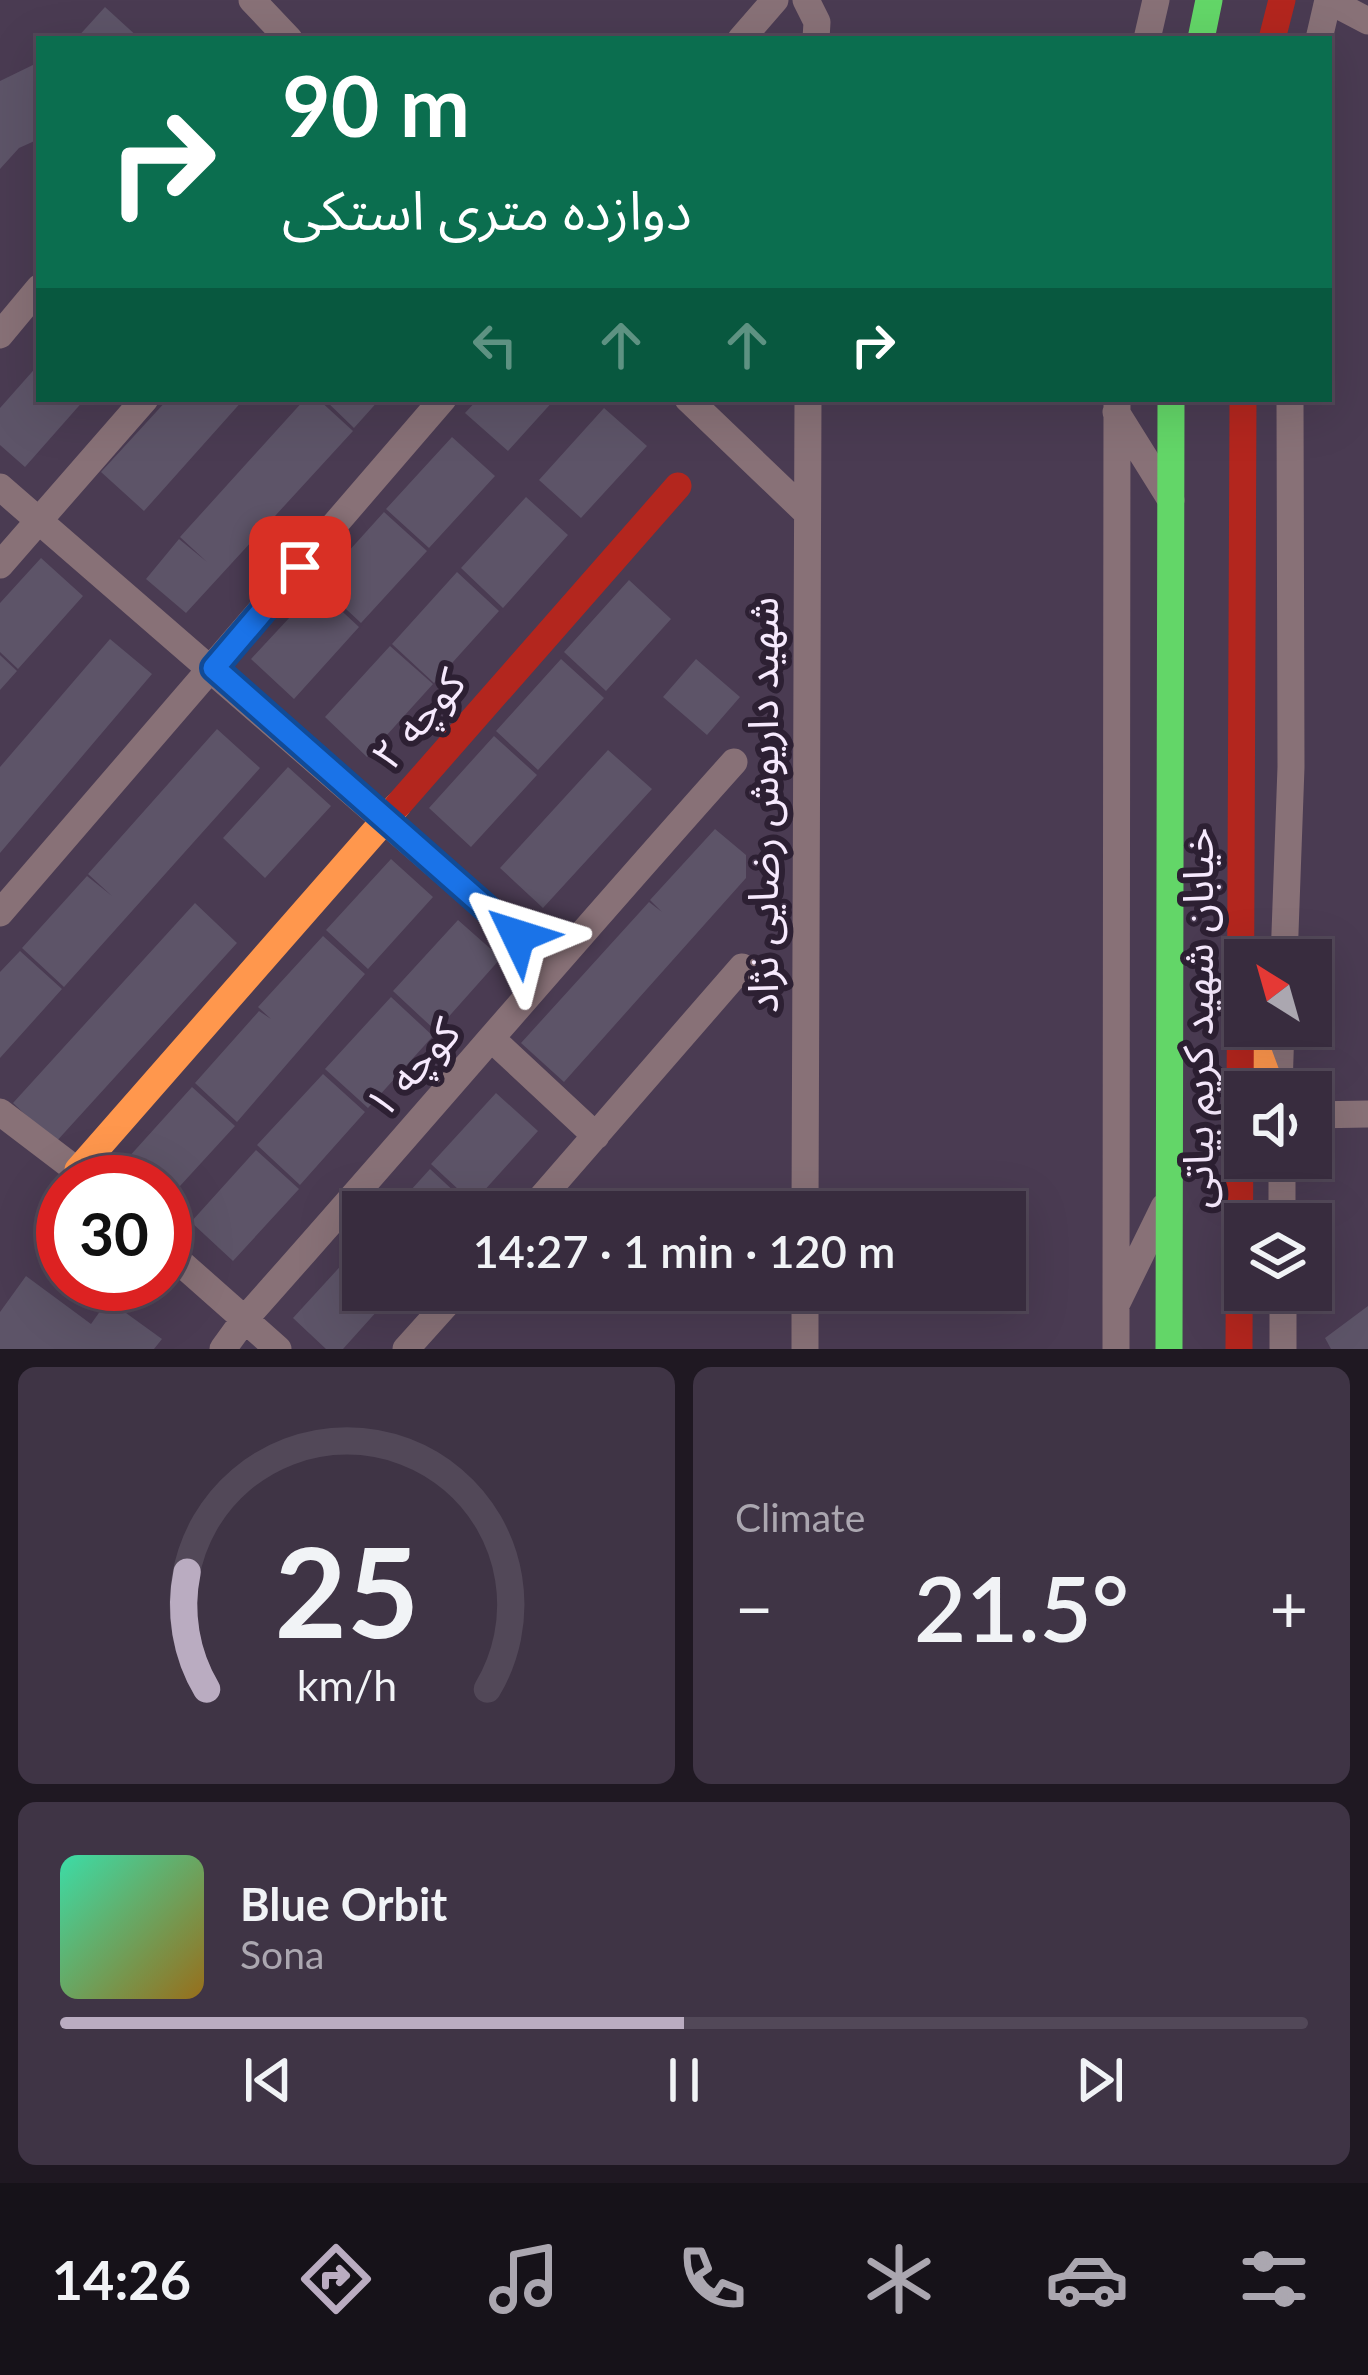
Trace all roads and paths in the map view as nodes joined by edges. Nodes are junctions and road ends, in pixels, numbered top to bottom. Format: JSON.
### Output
{"nodes":[{"id":1,"x":775,"y":0,"type":"edge"},
{"id":2,"x":806,"y":0,"type":"edge"},
{"id":3,"x":1156,"y":0,"type":"edge"},
{"id":4,"x":1209,"y":0,"type":"edge"},
{"id":5,"x":1282,"y":0,"type":"edge"},
{"id":6,"x":1328,"y":0,"type":"edge"},
{"id":7,"x":258,"y":8,"type":"edge"},
{"id":8,"x":1368,"y":21,"type":"edge"},
{"id":9,"x":247,"y":36,"type":"edge"},
{"id":10,"x":286,"y":36,"type":"edge"},
{"id":11,"x":744,"y":36,"type":"edge"},
{"id":12,"x":817,"y":36,"type":"edge"},
{"id":13,"x":1148,"y":36,"type":"edge"},
{"id":14,"x":1202,"y":36,"type":"edge"},
{"id":15,"x":1273,"y":36,"type":"edge"},
{"id":16,"x":1320,"y":36,"type":"edge"},
{"id":17,"x":36,"y":292,"type":"edge"},
{"id":18,"x":0,"y":334,"type":"edge"},
{"id":19,"x":142,"y":402,"type":"edge"},
{"id":20,"x":440,"y":402,"type":"edge"},
{"id":21,"x":691,"y":402,"type":"edge"},
{"id":22,"x":808,"y":402,"type":"edge"},
{"id":23,"x":1171,"y":402,"type":"edge"},
{"id":24,"x":1243,"y":402,"type":"edge"},
{"id":25,"x":1290,"y":402,"type":"edge"},
{"id":26,"x":1116,"y":405,"type":"edge"},
{"id":27,"x":678,"y":486,"type":"dead end"},
{"id":28,"x":0,"y":487,"type":"edge"},
{"id":29,"x":1172,"y":502,"type":"junction"},
{"id":30,"x":806,"y":512,"type":"junction"},
{"id":31,"x":41,"y":519,"type":"junction"},
{"id":32,"x":0,"y":565,"type":"edge"},
{"id":33,"x":214,"y":668,"type":"junction"},
{"id":34,"x":1205,"y":699,"type":"junction"},
{"id":35,"x":734,"y":762,"type":"dead end"},
{"id":36,"x":386,"y":820,"type":"junction"},
{"id":37,"x":0,"y":913,"type":"edge"},
{"id":38,"x":1235,"y":939,"type":"edge"},
{"id":39,"x":1285,"y":939,"type":"edge"},
{"id":40,"x":551,"y":965,"type":"junction"},
{"id":41,"x":742,"y":968,"type":"dead end"},
{"id":42,"x":493,"y":1040,"type":"junction"},
{"id":43,"x":1244,"y":1047,"type":"edge"},
{"id":44,"x":0,"y":1112,"type":"edge"},
{"id":45,"x":1332,"y":1114,"type":"edge"},
{"id":46,"x":1368,"y":1114,"type":"edge"},
{"id":47,"x":596,"y":1136,"type":"junction"},
{"id":48,"x":57,"y":1155,"type":"edge"},
{"id":49,"x":103,"y":1155,"type":"edge"},
{"id":50,"x":548,"y":1191,"type":"edge"},
{"id":51,"x":805,"y":1191,"type":"edge"},
{"id":52,"x":1168,"y":1198,"type":"junction"},
{"id":53,"x":192,"y":1273,"type":"edge"},
{"id":54,"x":1116,"y":1305,"type":"junction"},
{"id":55,"x":440,"y":1311,"type":"edge"},
{"id":56,"x":805,"y":1311,"type":"edge"},
{"id":57,"x":1282,"y":1311,"type":"edge"},
{"id":58,"x":244,"y":1320,"type":"junction"},
{"id":59,"x":224,"y":1349,"type":"edge"},
{"id":60,"x":278,"y":1349,"type":"edge"},
{"id":61,"x":406,"y":1349,"type":"edge"},
{"id":62,"x":805,"y":1349,"type":"edge"},
{"id":63,"x":1116,"y":1349,"type":"edge"},
{"id":64,"x":1169,"y":1349,"type":"edge"},
{"id":65,"x":1239,"y":1349,"type":"edge"},
{"id":66,"x":1283,"y":1349,"type":"edge"}],
"edges":[{"from":1,"to":11,"type":"street"},
{"from":2,"to":12,"type":"street"},
{"from":3,"to":13,"type":"street"},
{"from":4,"to":14,"type":"main road"},
{"from":5,"to":15,"type":"main road"},
{"from":6,"to":8,"type":"street"},
{"from":6,"to":16,"type":"street"},
{"from":7,"to":9,"type":"street"},
{"from":7,"to":10,"type":"street"},
{"from":17,"to":18,"type":"street"},
{"from":19,"to":31,"type":"street"},
{"from":20,"to":33,"type":"street"},
{"from":21,"to":30,"type":"street"},
{"from":22,"to":30,"type":"street","name":"شهید داریوش رضایی نژاد"},
{"from":23,"to":29,"type":"main road","name":"خیابان شهید کریم بیاتی"},
{"from":24,"to":34,"type":"main road","name":"خیابان شهید کریم بیاتی"},
{"from":25,"to":39,"type":"street"},
{"from":26,"to":29,"type":"street"},
{"from":26,"to":54,"type":"street"},
{"from":27,"to":36,"type":"main road","name":"کوچه ۲"},
{"from":28,"to":31,"type":"street"},
{"from":29,"to":34,"type":"main road","name":"خیابان شهید کریم بیاتی"},
{"from":30,"to":51,"type":"street","name":"شهید داریوش رضایی نژاد"},
{"from":31,"to":32,"type":"street"},
{"from":31,"to":33,"type":"street"},
{"from":33,"to":36,"type":"street"},
{"from":33,"to":37,"type":"street"},
{"from":34,"to":38,"type":"main road","name":"خیابان شهید کریم بیاتی"},
{"from":34,"to":52,"type":"main road","name":"خیابان شهید کریم بیاتی"},
{"from":35,"to":40,"type":"street","name":"کوچه ۱"},
{"from":36,"to":40,"type":"street"},
{"from":36,"to":49,"type":"main road","name":"کوچه ۲"},
{"from":40,"to":42,"type":"street","name":"کوچه ۱"},
{"from":41,"to":47,"type":"street"},
{"from":42,"to":47,"type":"street"},
{"from":42,"to":58,"type":"street","name":"کوچه ۱"},
{"from":43,"to":65,"type":"main road","name":"خیابان شهید کریم بیاتی"},
{"from":44,"to":48,"type":"street"},
{"from":45,"to":46,"type":"street"},
{"from":47,"to":50,"type":"street"},
{"from":52,"to":54,"type":"street"},
{"from":52,"to":64,"type":"main road","name":"خیابان شهید کریم بیاتی"},
{"from":53,"to":58,"type":"street"},
{"from":54,"to":63,"type":"street"},
{"from":55,"to":61,"type":"street"},
{"from":56,"to":62,"type":"street"},
{"from":57,"to":66,"type":"street"},
{"from":58,"to":59,"type":"street","name":"کوچه ۱"},
{"from":58,"to":60,"type":"street"}]}
